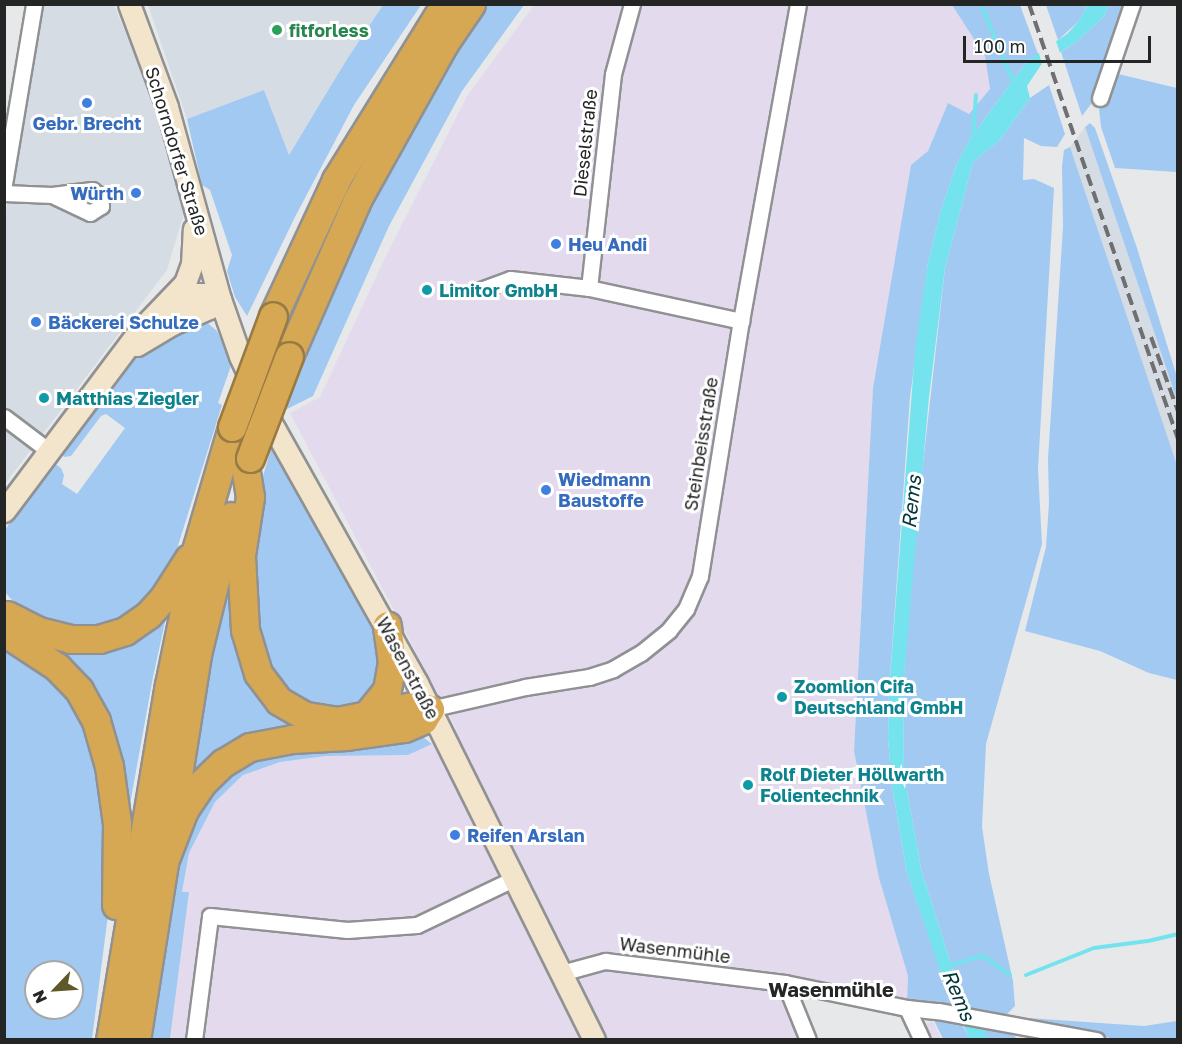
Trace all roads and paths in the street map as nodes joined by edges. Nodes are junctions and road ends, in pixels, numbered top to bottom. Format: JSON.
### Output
{"nodes":[{"id":1,"x":34,"y":4,"type":"edge"},
{"id":2,"x":129,"y":4,"type":"edge"},
{"id":3,"x":445,"y":4,"type":"edge"},
{"id":4,"x":471,"y":4,"type":"edge"},
{"id":5,"x":632,"y":4,"type":"edge"},
{"id":6,"x":798,"y":4,"type":"edge"},
{"id":7,"x":1132,"y":4,"type":"edge"},
{"id":8,"x":1100,"y":98,"type":"dead end"},
{"id":9,"x":4,"y":184,"type":"edge"},
{"id":10,"x":4,"y":193,"type":"edge"},
{"id":11,"x":52,"y":195,"type":"dead end"},
{"id":12,"x":192,"y":201,"type":"junction"},
{"id":13,"x":590,"y":288,"type":"junction"},
{"id":14,"x":483,"y":289,"type":"dead end"},
{"id":15,"x":220,"y":299,"type":"junction"},
{"id":16,"x":161,"y":310,"type":"junction"},
{"id":17,"x":741,"y":321,"type":"junction"},
{"id":18,"x":118,"y":358,"type":"junction"},
{"id":19,"x":4,"y":417,"type":"edge"},
{"id":20,"x":49,"y":451,"type":"junction"},
{"id":21,"x":248,"y":464,"type":"junction"},
{"id":22,"x":4,"y":512,"type":"edge"},
{"id":23,"x":196,"y":548,"type":"junction"},
{"id":24,"x":8,"y":618,"type":"edge"},
{"id":25,"x":387,"y":625,"type":"junction"},
{"id":26,"x":430,"y":709,"type":"junction"},
{"id":27,"x":366,"y":716,"type":"junction"},
{"id":28,"x":160,"y":872,"type":"junction"},
{"id":29,"x":513,"y":879,"type":"junction"},
{"id":30,"x":120,"y":967,"type":"junction"},
{"id":31,"x":561,"y":973,"type":"junction"},
{"id":32,"x":785,"y":983,"type":"junction"},
{"id":33,"x":907,"y":1008,"type":"junction"},
{"id":34,"x":110,"y":1040,"type":"edge"},
{"id":35,"x":136,"y":1040,"type":"edge"},
{"id":36,"x":194,"y":1040,"type":"edge"},
{"id":37,"x":594,"y":1040,"type":"edge"},
{"id":38,"x":808,"y":1040,"type":"edge"},
{"id":39,"x":922,"y":1040,"type":"edge"},
{"id":40,"x":1096,"y":1040,"type":"edge"}],
"edges":[{"from":1,"to":9,"type":"street"},
{"from":2,"to":12,"type":"street","name":"Schorndorfer Straße"},
{"from":3,"to":23,"type":"highway","bridge":true},
{"from":4,"to":21,"type":"highway","bridge":true},
{"from":5,"to":13,"type":"street","name":"Dieselstraße"},
{"from":6,"to":17,"type":"street","name":"Steinbeisstraße"},
{"from":7,"to":8,"type":"street"},
{"from":10,"to":11,"type":"street"},
{"from":12,"to":15,"type":"street","name":"Schorndorfer Straße"},
{"from":12,"to":16,"type":"street"},
{"from":13,"to":14,"type":"street"},
{"from":13,"to":17,"type":"street"},
{"from":15,"to":16,"type":"street"},
{"from":15,"to":18,"type":"street"},
{"from":15,"to":25,"type":"street","name":"Wasenstraße"},
{"from":16,"to":18,"type":"street"},
{"from":17,"to":26,"type":"street","name":"Steinbeisstraße"},
{"from":18,"to":20,"type":"street"},
{"from":19,"to":20,"type":"street"},
{"from":20,"to":22,"type":"street"},
{"from":21,"to":27,"type":"highway"},
{"from":21,"to":28,"type":"highway"},
{"from":23,"to":24,"type":"highway"},
{"from":23,"to":30,"type":"highway"},
{"from":24,"to":30,"type":"highway"},
{"from":25,"to":26,"type":"street","name":"Wasenstraße"},
{"from":25,"to":27,"type":"highway"},
{"from":26,"to":27,"type":"highway"},
{"from":26,"to":28,"type":"highway"},
{"from":26,"to":29,"type":"street","name":"Wasenstraße"},
{"from":28,"to":35,"type":"highway"},
{"from":29,"to":31,"type":"street","name":"Wasenstraße"},
{"from":29,"to":36,"type":"street"},
{"from":30,"to":34,"type":"highway"},
{"from":31,"to":32,"type":"street","name":"Wasenmühle"},
{"from":31,"to":37,"type":"street","name":"Wasenstraße"},
{"from":32,"to":33,"type":"street","name":"Wasenmühle"},
{"from":32,"to":38,"type":"street"},
{"from":33,"to":39,"type":"street"},
{"from":33,"to":40,"type":"street","name":"Wasenmühle"}]}
